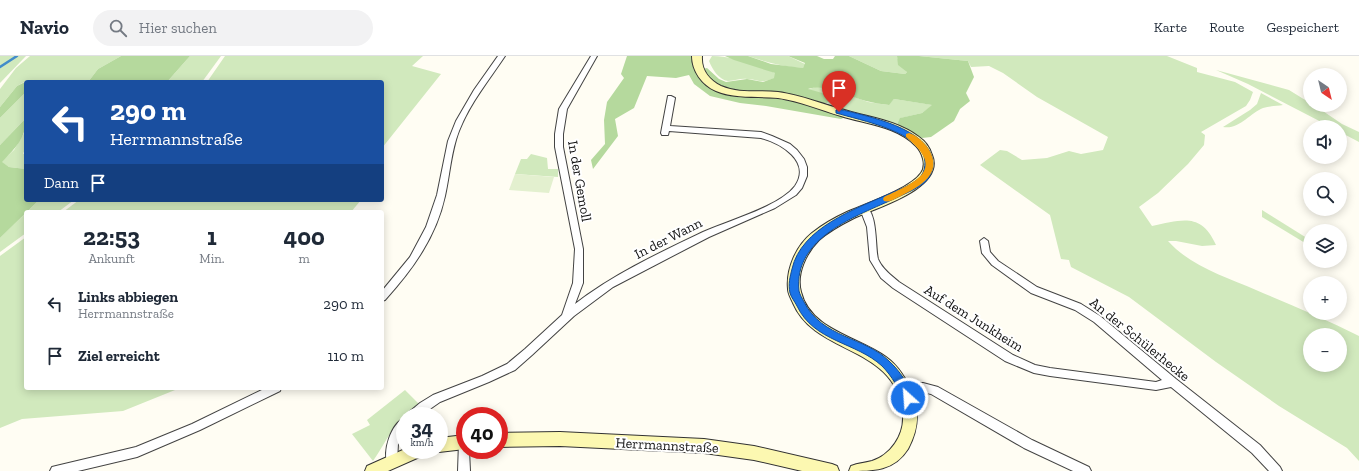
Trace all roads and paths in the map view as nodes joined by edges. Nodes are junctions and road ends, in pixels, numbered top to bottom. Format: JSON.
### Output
{"nodes":[{"id":1,"x":502,"y":56,"type":"edge"},
{"id":2,"x":594,"y":56,"type":"edge"},
{"id":3,"x":697,"y":56,"type":"edge"},
{"id":4,"x":671,"y":98,"type":"dead end"},
{"id":5,"x":864,"y":209,"type":"junction"},
{"id":6,"x":984,"y":241,"type":"dead end"},
{"id":7,"x":384,"y":295,"type":"edge"},
{"id":8,"x":566,"y":318,"type":"junction"},
{"id":9,"x":1172,"y":382,"type":"junction"},
{"id":10,"x":905,"y":388,"type":"junction"},
{"id":11,"x":272,"y":390,"type":"edge"},
{"id":12,"x":422,"y":407,"type":"edge"},
{"id":13,"x":396,"y":434,"type":"edge"},
{"id":14,"x":508,"y":440,"type":"edge"},
{"id":15,"x":397,"y":459,"type":"edge"},
{"id":16,"x":464,"y":459,"type":"edge"},
{"id":17,"x":392,"y":461,"type":"junction"},
{"id":18,"x":56,"y":471,"type":"edge"},
{"id":19,"x":372,"y":471,"type":"edge"},
{"id":20,"x":464,"y":471,"type":"edge"},
{"id":21,"x":832,"y":471,"type":"edge"},
{"id":22,"x":856,"y":471,"type":"edge"},
{"id":23,"x":1085,"y":471,"type":"edge"},
{"id":24,"x":1276,"y":471,"type":"edge"}],
"edges":[{"from":1,"to":7,"type":"street"},
{"from":2,"to":8,"type":"street","name":"In der Gemoll"},
{"from":3,"to":5,"type":"street"},
{"from":4,"to":8,"type":"street","name":"In der Wann"},
{"from":5,"to":9,"type":"street","name":"Auf dem Junkheim"},
{"from":5,"to":10,"type":"street"},
{"from":6,"to":9,"type":"street","name":"An der Schülerhecke"},
{"from":8,"to":12,"type":"street","name":"In der Wann"},
{"from":9,"to":24,"type":"street","name":"An der Schülerhecke"},
{"from":10,"to":22,"type":"street"},
{"from":10,"to":23,"type":"street"},
{"from":11,"to":18,"type":"street"},
{"from":13,"to":17,"type":"street"},
{"from":14,"to":21,"type":"street","name":"Herrmannstraße"},
{"from":15,"to":17,"type":"street"},
{"from":16,"to":20,"type":"street"},
{"from":17,"to":19,"type":"street"}]}
